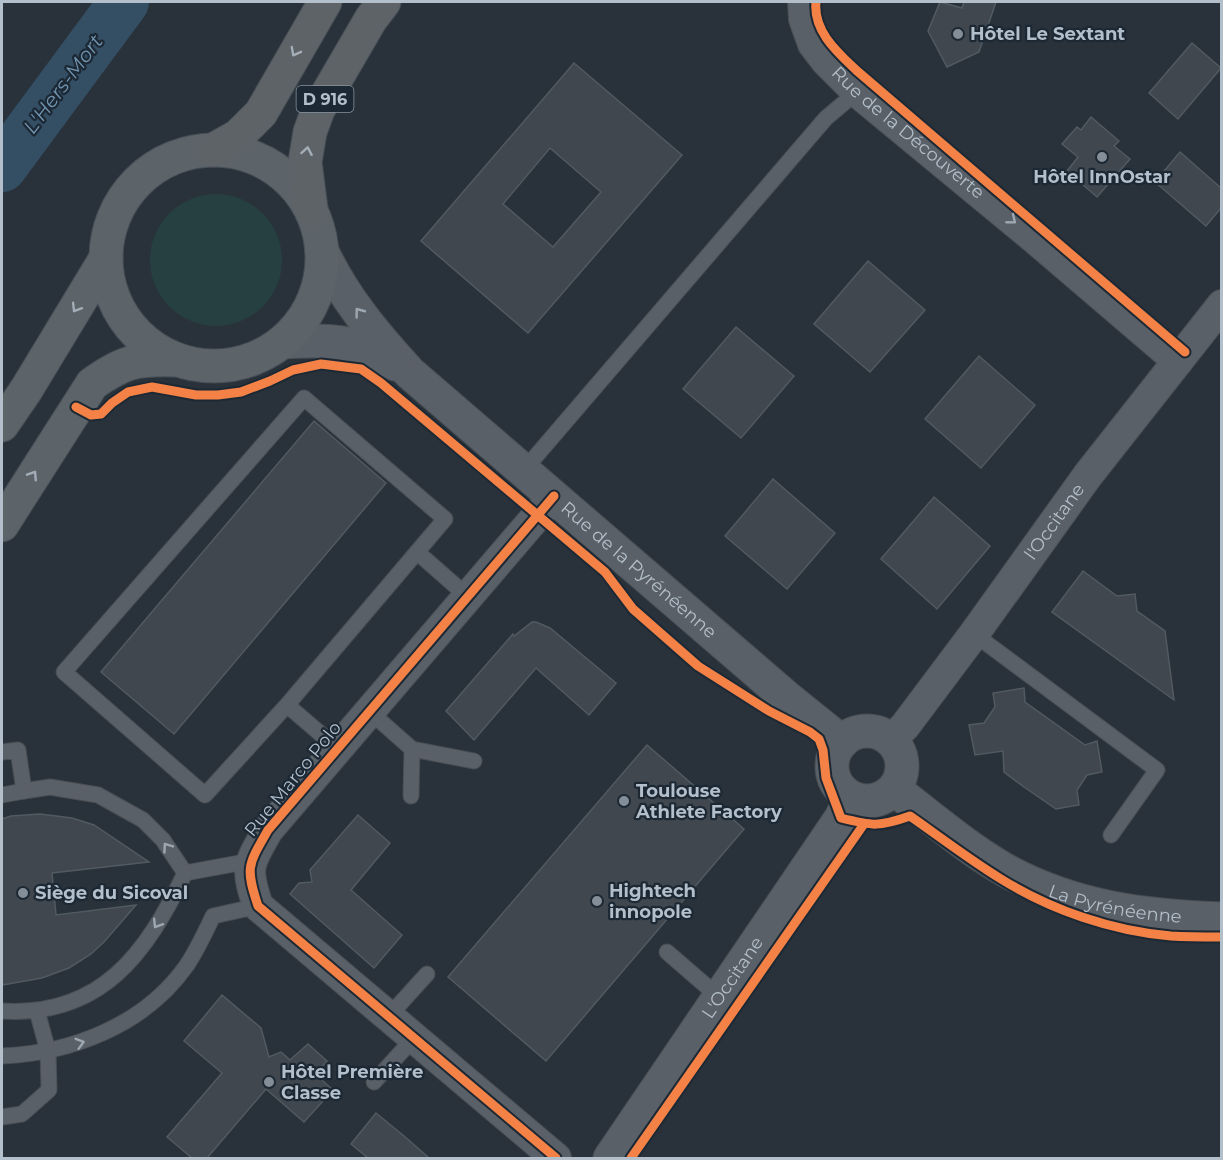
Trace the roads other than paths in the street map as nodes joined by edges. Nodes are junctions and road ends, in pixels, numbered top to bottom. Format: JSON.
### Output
{"nodes":[{"id":1,"x":325,"y":2,"type":"edge"},
{"id":2,"x":384,"y":2,"type":"edge"},
{"id":3,"x":803,"y":2,"type":"edge"},
{"id":4,"x":856,"y":92,"type":"junction"},
{"id":5,"x":213,"y":150,"type":"junction"},
{"id":6,"x":310,"y":209,"type":"junction"},
{"id":7,"x":322,"y":252,"type":"junction"},
{"id":8,"x":106,"y":258,"type":"junction"},
{"id":9,"x":1221,"y":305,"type":"edge"},
{"id":10,"x":284,"y":342,"type":"junction"},
{"id":11,"x":1190,"y":352,"type":"junction"},
{"id":12,"x":175,"y":360,"type":"junction"},
{"id":13,"x":410,"y":373,"type":"junction"},
{"id":14,"x":2,"y":425,"type":"edge"},
{"id":15,"x":525,"y":470,"type":"junction"},
{"id":16,"x":554,"y":496,"type":"junction"},
{"id":17,"x":2,"y":525,"type":"edge"},
{"id":18,"x":417,"y":552,"type":"junction"},
{"id":19,"x":467,"y":596,"type":"junction"},
{"id":20,"x":974,"y":634,"type":"junction"},
{"id":21,"x":287,"y":705,"type":"junction"},
{"id":22,"x":369,"y":711,"type":"junction"},
{"id":23,"x":891,"y":740,"type":"junction"},
{"id":24,"x":842,"y":742,"type":"junction"},
{"id":25,"x":337,"y":748,"type":"junction"},
{"id":26,"x":412,"y":749,"type":"junction"},
{"id":27,"x":2,"y":752,"type":"edge"},
{"id":28,"x":474,"y":761,"type":"dead end"},
{"id":29,"x":894,"y":789,"type":"junction"},
{"id":30,"x":24,"y":791,"type":"junction"},
{"id":31,"x":2,"y":795,"type":"edge"},
{"id":32,"x":411,"y":796,"type":"dead end"},
{"id":33,"x":851,"y":798,"type":"junction"},
{"id":34,"x":1112,"y":835,"type":"dead end"},
{"id":35,"x":250,"y":861,"type":"junction"},
{"id":36,"x":185,"y":873,"type":"junction"},
{"id":37,"x":258,"y":906,"type":"junction"},
{"id":38,"x":1221,"y":919,"type":"edge"},
{"id":39,"x":667,"y":952,"type":"dead end"},
{"id":40,"x":427,"y":974,"type":"dead end"},
{"id":41,"x":719,"y":997,"type":"junction"},
{"id":42,"x":2,"y":1011,"type":"edge"},
{"id":43,"x":37,"y":1011,"type":"junction"},
{"id":44,"x":388,"y":1017,"type":"junction"},
{"id":45,"x":414,"y":1038,"type":"junction"},
{"id":46,"x":48,"y":1051,"type":"junction"},
{"id":47,"x":2,"y":1056,"type":"edge"},
{"id":48,"x":374,"y":1082,"type":"dead end"},
{"id":49,"x":2,"y":1117,"type":"edge"},
{"id":50,"x":556,"y":1158,"type":"edge"},
{"id":51,"x":610,"y":1158,"type":"edge"}],
"edges":[{"from":1,"to":5,"type":"highway","number":"D 916","one_way":true},
{"from":6,"to":2,"type":"highway","number":"D 916","one_way":true},
{"from":3,"to":4,"type":"street","name":"Rue de la Découverte"},
{"from":4,"to":11,"type":"street","name":"Rue de la Découverte","one_way":true},
{"from":4,"to":15,"type":"lane"},
{"from":5,"to":6,"type":"main road"},
{"from":5,"to":8,"type":"main road"},
{"from":6,"to":7,"type":"main road"},
{"from":7,"to":10,"type":"main road"},
{"from":13,"to":7,"type":"street","name":"Rue de la Pyrénéenne","one_way":true},
{"from":8,"to":12,"type":"main road"},
{"from":8,"to":14,"type":"main road","one_way":true},
{"from":9,"to":11,"type":"street","name":"l'Occitane"},
{"from":10,"to":12,"type":"main road"},
{"from":10,"to":13,"type":"street","name":"Rue de la Pyrénéenne"},
{"from":11,"to":20,"type":"street","name":"l'Occitane"},
{"from":17,"to":12,"type":"main road","one_way":true},
{"from":13,"to":15,"type":"street","name":"Rue de la Pyrénéenne"},
{"from":15,"to":16,"type":"street","name":"Rue de la Pyrénéenne"},
{"from":16,"to":19,"type":"street","name":"Rue Marco Polo"},
{"from":16,"to":24,"type":"street","name":"Rue de la Pyrénéenne"},
{"from":18,"to":19,"type":"lane"},
{"from":18,"to":21,"type":"lane"},
{"from":18,"to":21,"type":"lane"},
{"from":19,"to":22,"type":"street","name":"Rue Marco Polo"},
{"from":20,"to":23,"type":"street","name":"l'Occitane"},
{"from":20,"to":34,"type":"lane"},
{"from":21,"to":25,"type":"lane"},
{"from":22,"to":25,"type":"street","name":"Rue Marco Polo"},
{"from":22,"to":26,"type":"lane"},
{"from":23,"to":24,"type":"street"},
{"from":23,"to":29,"type":"street"},
{"from":24,"to":33,"type":"street"},
{"from":25,"to":35,"type":"street","name":"Rue Marco Polo"},
{"from":26,"to":28,"type":"lane"},
{"from":26,"to":32,"type":"lane"},
{"from":27,"to":30,"type":"lane"},
{"from":29,"to":33,"type":"street"},
{"from":29,"to":38,"type":"street","name":"La Pyrénéenne"},
{"from":30,"to":31,"type":"lane"},
{"from":36,"to":30,"type":"lane","one_way":true},
{"from":33,"to":41,"type":"street","name":"L'Occitane"},
{"from":35,"to":36,"type":"lane"},
{"from":35,"to":37,"type":"street","name":"Rue Marco Polo"},
{"from":36,"to":43,"type":"lane","one_way":true},
{"from":37,"to":44,"type":"street"},
{"from":46,"to":37,"type":"lane","one_way":true},
{"from":39,"to":41,"type":"lane"},
{"from":40,"to":44,"type":"lane"},
{"from":41,"to":51,"type":"street","name":"L'Occitane"},
{"from":42,"to":43,"type":"lane"},
{"from":43,"to":46,"type":"lane"},
{"from":44,"to":45,"type":"street"},
{"from":45,"to":48,"type":"lane"},
{"from":45,"to":50,"type":"street"},
{"from":46,"to":47,"type":"lane"},
{"from":46,"to":49,"type":"lane"}]}
